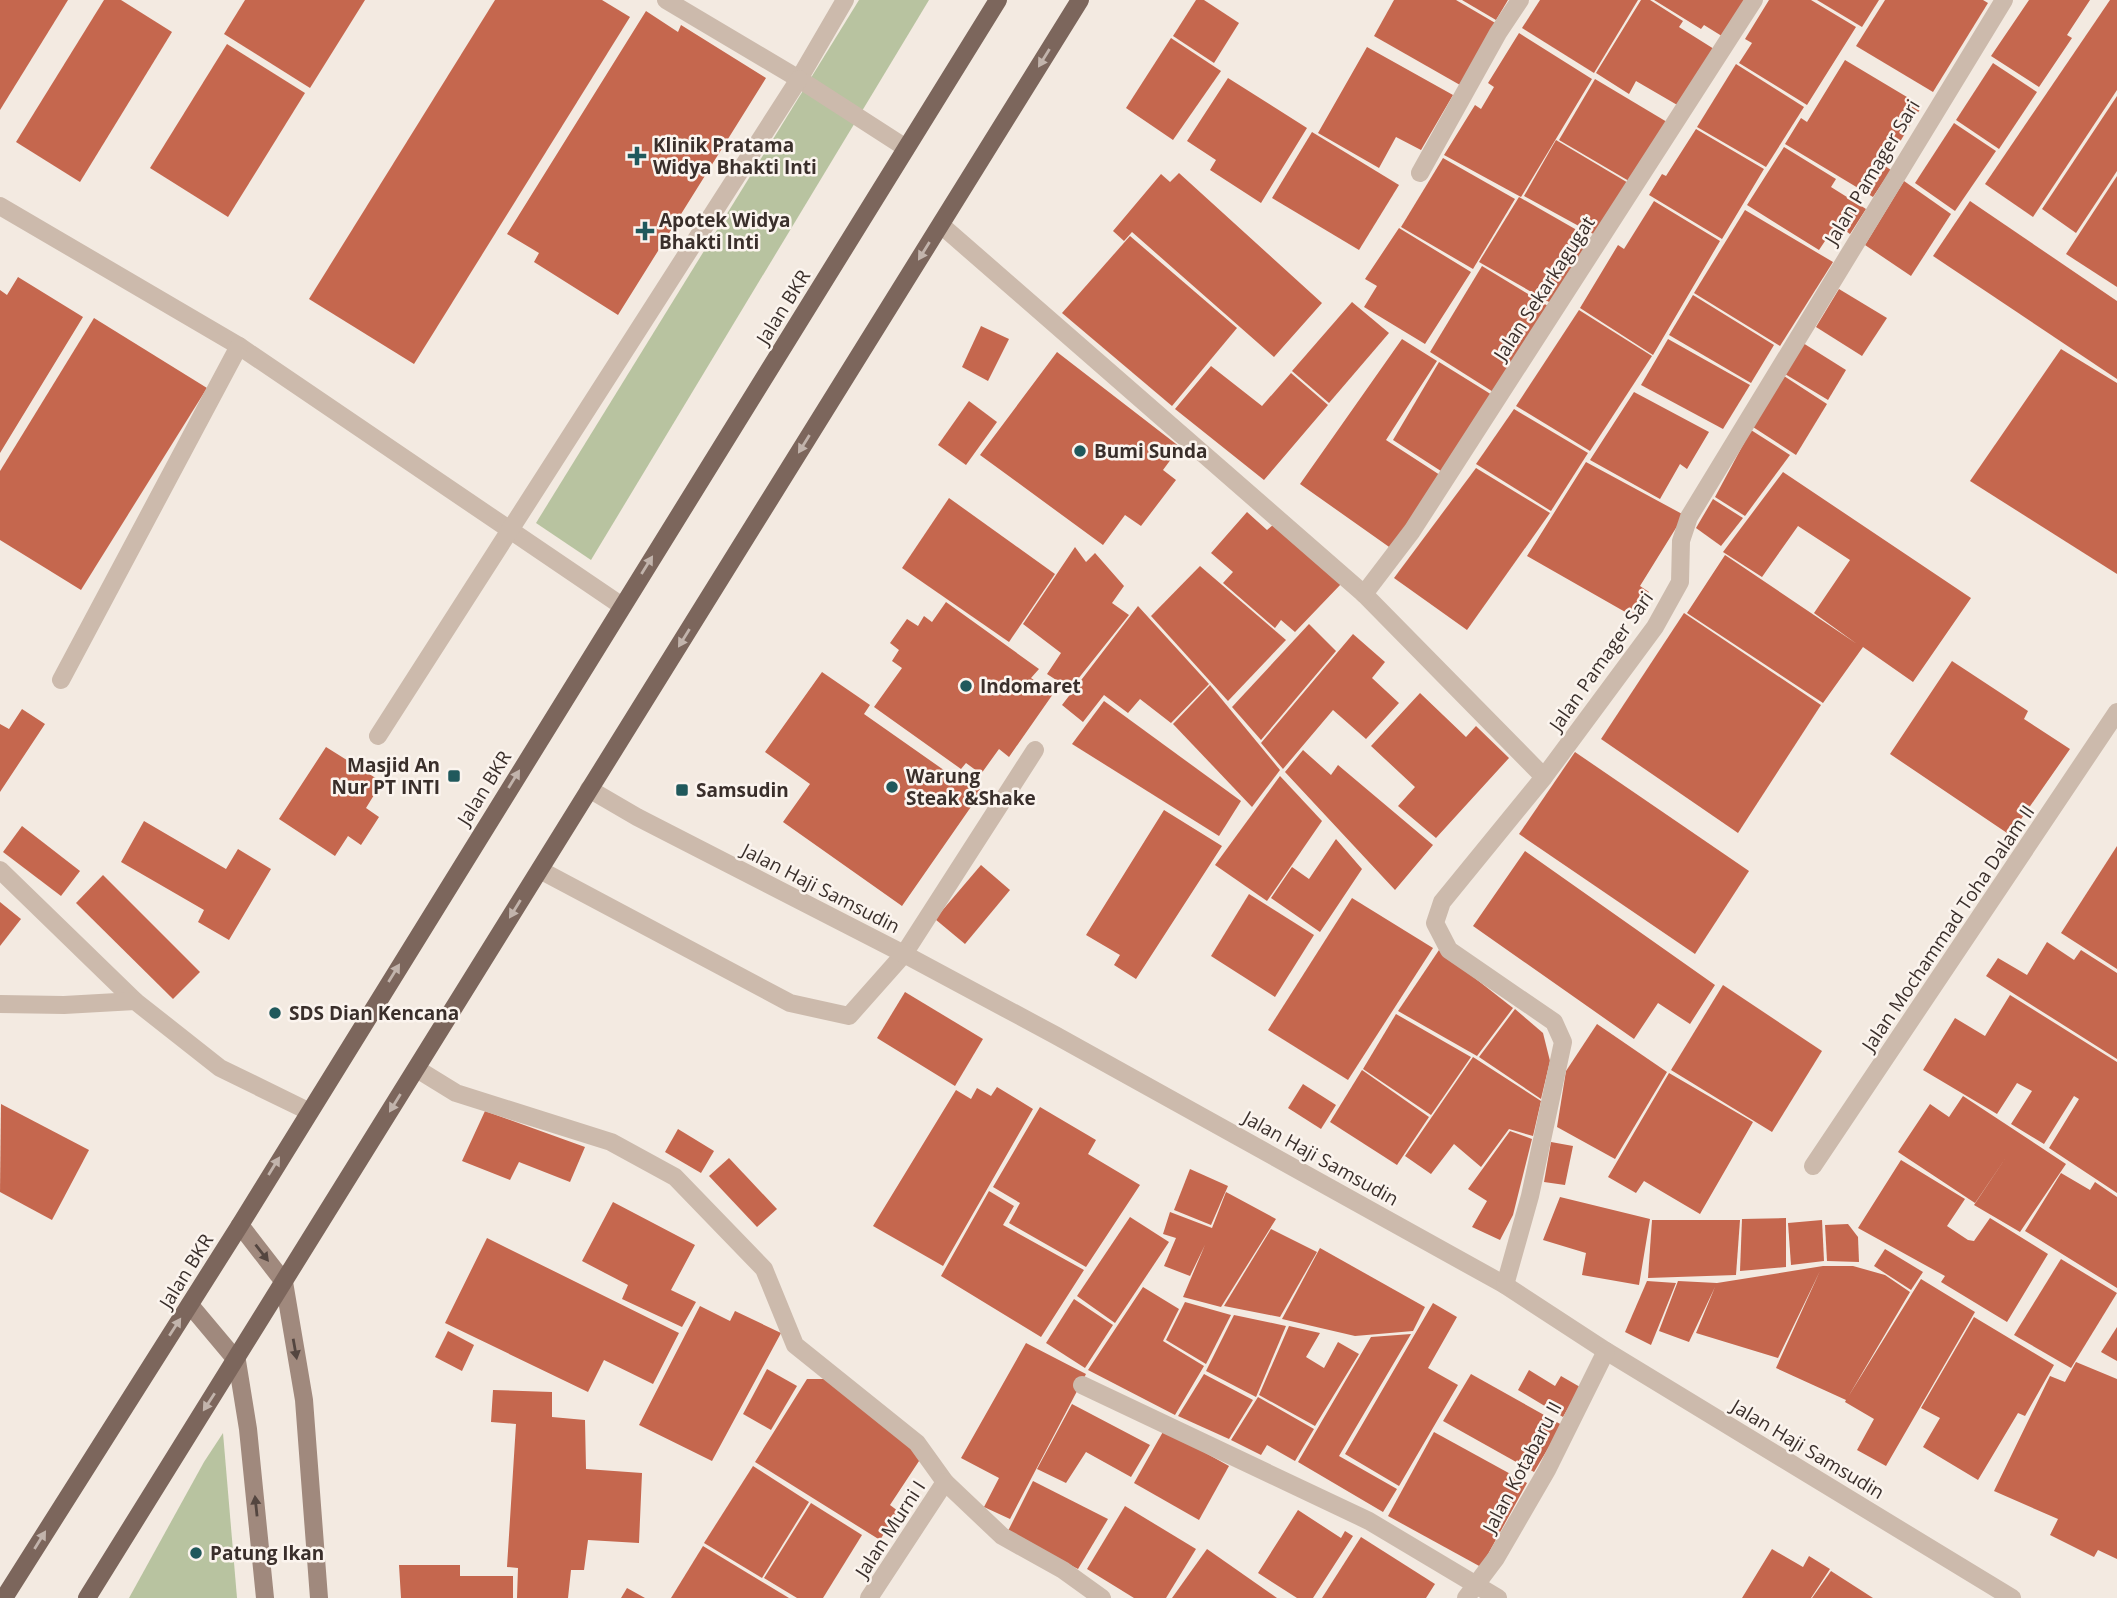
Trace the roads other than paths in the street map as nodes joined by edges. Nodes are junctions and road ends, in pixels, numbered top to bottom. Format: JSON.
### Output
{"nodes":[{"id":1,"x":666,"y":0,"type":"edge"},
{"id":2,"x":845,"y":0,"type":"edge"},
{"id":3,"x":998,"y":0,"type":"edge"},
{"id":4,"x":1080,"y":0,"type":"edge"},
{"id":5,"x":1520,"y":0,"type":"edge"},
{"id":6,"x":1754,"y":0,"type":"edge"},
{"id":7,"x":2004,"y":0,"type":"edge"},
{"id":8,"x":799,"y":79,"type":"junction"},
{"id":9,"x":906,"y":148,"type":"junction"},
{"id":10,"x":1420,"y":173,"type":"dead end"},
{"id":11,"x":0,"y":206,"type":"edge"},
{"id":12,"x":941,"y":225,"type":"junction"},
{"id":13,"x":239,"y":346,"type":"junction"},
{"id":14,"x":511,"y":531,"type":"junction"},
{"id":15,"x":1364,"y":594,"type":"junction"},
{"id":16,"x":622,"y":606,"type":"junction"},
{"id":17,"x":61,"y":680,"type":"dead end"},
{"id":18,"x":2117,"y":712,"type":"edge"},
{"id":19,"x":378,"y":736,"type":"dead end"},
{"id":20,"x":1035,"y":750,"type":"dead end"},
{"id":21,"x":1544,"y":777,"type":"junction"},
{"id":22,"x":589,"y":789,"type":"junction"},
{"id":23,"x":0,"y":870,"type":"edge"},
{"id":24,"x":540,"y":870,"type":"junction"},
{"id":25,"x":904,"y":954,"type":"junction"},
{"id":26,"x":135,"y":1001,"type":"junction"},
{"id":27,"x":0,"y":1004,"type":"edge"},
{"id":28,"x":416,"y":1069,"type":"junction"},
{"id":29,"x":308,"y":1111,"type":"junction"},
{"id":30,"x":1813,"y":1167,"type":"dead end"},
{"id":31,"x":240,"y":1225,"type":"junction"},
{"id":32,"x":284,"y":1282,"type":"junction"},
{"id":33,"x":1505,"y":1285,"type":"junction"},
{"id":34,"x":190,"y":1305,"type":"junction"},
{"id":35,"x":1606,"y":1351,"type":"junction"},
{"id":36,"x":237,"y":1361,"type":"junction"},
{"id":37,"x":1082,"y":1385,"type":"dead end"},
{"id":38,"x":945,"y":1482,"type":"junction"},
{"id":39,"x":1472,"y":1592,"type":"edge"},
{"id":40,"x":4,"y":1598,"type":"edge"},
{"id":41,"x":88,"y":1598,"type":"edge"},
{"id":42,"x":265,"y":1598,"type":"edge"},
{"id":43,"x":319,"y":1598,"type":"edge"},
{"id":44,"x":869,"y":1598,"type":"edge"},
{"id":45,"x":1102,"y":1598,"type":"edge"},
{"id":46,"x":1498,"y":1598,"type":"edge"},
{"id":47,"x":2012,"y":1598,"type":"edge"}],
"edges":[{"from":1,"to":8,"type":"street"},
{"from":2,"to":8,"type":"street"},
{"from":3,"to":9,"type":"main road","name":"Jalan BKR"},
{"from":4,"to":12,"type":"main road","one_way":true},
{"from":5,"to":10,"type":"street"},
{"from":6,"to":15,"type":"street","name":"Jalan Sekarkagugat"},
{"from":7,"to":21,"type":"street","name":"Jalan Pamager Sari"},
{"from":8,"to":9,"type":"street"},
{"from":8,"to":14,"type":"street"},
{"from":16,"to":9,"type":"main road","name":"Jalan BKR","one_way":true},
{"from":11,"to":13,"type":"street"},
{"from":12,"to":15,"type":"street"},
{"from":12,"to":22,"type":"main road","one_way":true},
{"from":13,"to":14,"type":"street"},
{"from":13,"to":17,"type":"street"},
{"from":14,"to":16,"type":"street"},
{"from":14,"to":19,"type":"street"},
{"from":15,"to":21,"type":"street"},
{"from":29,"to":16,"type":"main road","name":"Jalan BKR","one_way":true},
{"from":18,"to":30,"type":"street","name":"Jalan Mochammad Toha Dalam II"},
{"from":20,"to":25,"type":"street"},
{"from":21,"to":33,"type":"street","name":"Jalan Pamager Sari"},
{"from":22,"to":24,"type":"main road"},
{"from":22,"to":25,"type":"street","name":"Jalan Haji Samsudin"},
{"from":23,"to":26,"type":"street"},
{"from":24,"to":25,"type":"street"},
{"from":24,"to":28,"type":"main road","one_way":true},
{"from":25,"to":33,"type":"street","name":"Jalan Haji Samsudin"},
{"from":26,"to":27,"type":"street"},
{"from":26,"to":29,"type":"street"},
{"from":28,"to":32,"type":"main road","one_way":true},
{"from":28,"to":38,"type":"street"},
{"from":31,"to":29,"type":"main road","name":"Jalan BKR","one_way":true},
{"from":31,"to":32,"type":"main road","one_way":true},
{"from":31,"to":34,"type":"main road","name":"Jalan BKR"},
{"from":32,"to":36,"type":"main road"},
{"from":32,"to":43,"type":"main road","one_way":true},
{"from":33,"to":35,"type":"street","name":"Jalan Haji Samsudin"},
{"from":34,"to":36,"type":"main road"},
{"from":40,"to":34,"type":"main road","name":"Jalan BKR","one_way":true},
{"from":35,"to":39,"type":"street","name":"Jalan Kotabaru II"},
{"from":35,"to":47,"type":"street","name":"Jalan Haji Samsudin"},
{"from":36,"to":41,"type":"main road","one_way":true},
{"from":42,"to":36,"type":"main road","one_way":true},
{"from":37,"to":39,"type":"street"},
{"from":38,"to":44,"type":"street","name":"Jalan Murni I"},
{"from":38,"to":45,"type":"street"},
{"from":39,"to":46,"type":"street"}]}
